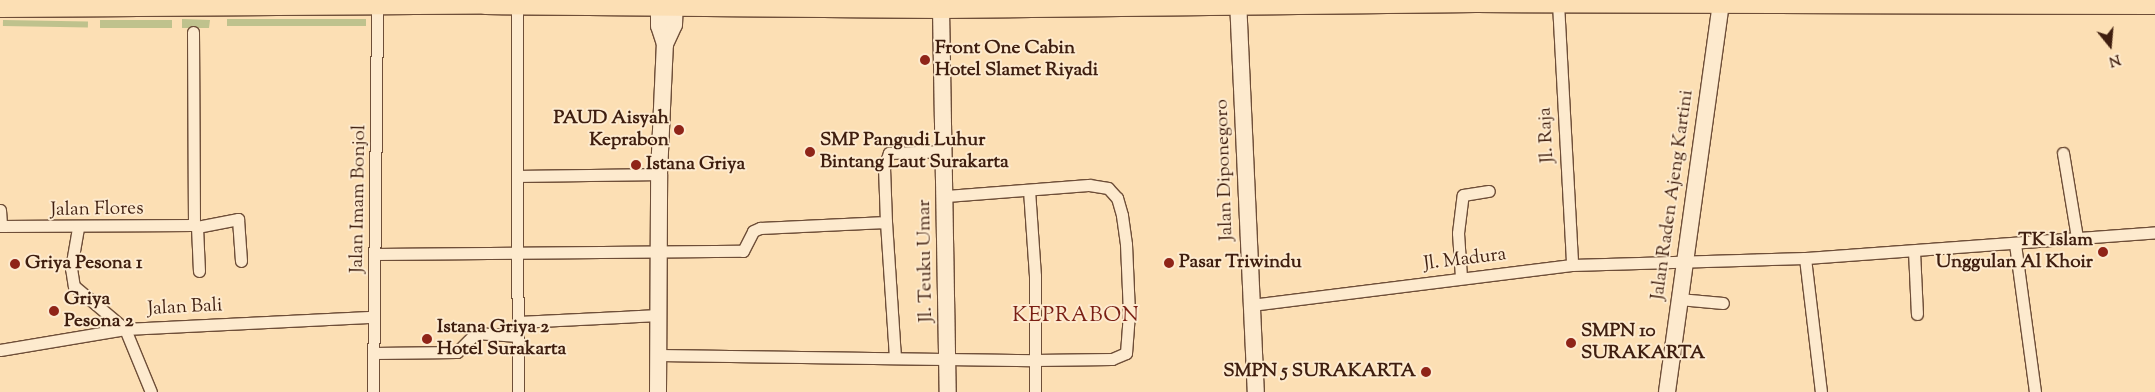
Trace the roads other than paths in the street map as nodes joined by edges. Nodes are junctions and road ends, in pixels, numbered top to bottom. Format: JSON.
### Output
{"nodes":[{"id":1,"x":1645,"y":2,"type":"edge"},
{"id":2,"x":93,"y":3,"type":"edge"},
{"id":3,"x":315,"y":3,"type":"edge"},
{"id":4,"x":485,"y":3,"type":"edge"},
{"id":5,"x":774,"y":3,"type":"edge"},
{"id":6,"x":1238,"y":3,"type":"edge"},
{"id":7,"x":1558,"y":3,"type":"junction"},
{"id":8,"x":1941,"y":3,"type":"edge"},
{"id":9,"x":667,"y":4,"type":"edge"},
{"id":10,"x":897,"y":4,"type":"edge"},
{"id":11,"x":1002,"y":4,"type":"edge"},
{"id":12,"x":1085,"y":4,"type":"edge"},
{"id":13,"x":1721,"y":5,"type":"junction"},
{"id":14,"x":2155,"y":5,"type":"edge"},
{"id":15,"x":378,"y":6,"type":"junction"},
{"id":16,"x":517,"y":6,"type":"junction"},
{"id":17,"x":0,"y":8,"type":"edge"},
{"id":18,"x":941,"y":9,"type":"junction"},
{"id":19,"x":193,"y":32,"type":"dead end"},
{"id":20,"x":944,"y":151,"type":"junction"},
{"id":21,"x":2063,"y":153,"type":"dead end"},
{"id":22,"x":660,"y":174,"type":"junction"},
{"id":23,"x":520,"y":176,"type":"junction"},
{"id":24,"x":1029,"y":190,"type":"junction"},
{"id":25,"x":1489,"y":191,"type":"dead end"},
{"id":26,"x":945,"y":196,"type":"junction"},
{"id":27,"x":0,"y":210,"type":"edge"},
{"id":28,"x":886,"y":222,"type":"junction"},
{"id":29,"x":0,"y":226,"type":"edge"},
{"id":30,"x":196,"y":226,"type":"junction"},
{"id":31,"x":78,"y":228,"type":"junction"},
{"id":32,"x":2155,"y":232,"type":"edge"},
{"id":33,"x":2077,"y":238,"type":"junction"},
{"id":34,"x":2015,"y":244,"type":"junction"},
{"id":35,"x":1914,"y":251,"type":"junction"},
{"id":36,"x":659,"y":253,"type":"junction"},
{"id":37,"x":375,"y":254,"type":"junction"},
{"id":38,"x":519,"y":254,"type":"junction"},
{"id":39,"x":1805,"y":258,"type":"junction"},
{"id":40,"x":241,"y":261,"type":"dead end"},
{"id":41,"x":1683,"y":262,"type":"junction"},
{"id":42,"x":1572,"y":266,"type":"junction"},
{"id":43,"x":199,"y":271,"type":"dead end"},
{"id":44,"x":1461,"y":277,"type":"junction"},
{"id":45,"x":1679,"y":299,"type":"junction"},
{"id":46,"x":1723,"y":303,"type":"dead end"},
{"id":47,"x":1251,"y":305,"type":"junction"},
{"id":48,"x":1917,"y":314,"type":"dead end"},
{"id":49,"x":659,"y":315,"type":"junction"},
{"id":50,"x":374,"y":317,"type":"junction"},
{"id":51,"x":518,"y":322,"type":"junction"},
{"id":52,"x":125,"y":329,"type":"junction"},
{"id":53,"x":518,"y":336,"type":"junction"},
{"id":54,"x":0,"y":350,"type":"edge"},
{"id":55,"x":374,"y":353,"type":"junction"},
{"id":56,"x":658,"y":355,"type":"junction"},
{"id":57,"x":895,"y":357,"type":"junction"},
{"id":58,"x":947,"y":358,"type":"junction"},
{"id":59,"x":1034,"y":360,"type":"junction"},
{"id":60,"x":151,"y":392,"type":"edge"},
{"id":61,"x":373,"y":392,"type":"edge"},
{"id":62,"x":518,"y":392,"type":"edge"},
{"id":63,"x":658,"y":392,"type":"edge"},
{"id":64,"x":948,"y":392,"type":"edge"},
{"id":65,"x":1035,"y":392,"type":"edge"},
{"id":66,"x":1256,"y":392,"type":"edge"},
{"id":67,"x":1667,"y":392,"type":"edge"},
{"id":68,"x":1821,"y":392,"type":"edge"},
{"id":69,"x":2035,"y":392,"type":"edge"}],
"edges":[{"from":1,"to":7,"type":"main road"},
{"from":1,"to":13,"type":"main road"},
{"from":2,"to":3,"type":"main road"},
{"from":2,"to":17,"type":"main road"},
{"from":3,"to":15,"type":"main road"},
{"from":4,"to":15,"type":"main road"},
{"from":4,"to":16,"type":"main road"},
{"from":5,"to":9,"type":"main road"},
{"from":5,"to":10,"type":"main road"},
{"from":6,"to":7,"type":"main road"},
{"from":6,"to":12,"type":"main road"},
{"from":6,"to":47,"type":"main road","name":"Jalan Diponegoro"},
{"from":7,"to":42,"type":"street","name":"Jl. Raja"},
{"from":8,"to":13,"type":"main road"},
{"from":8,"to":14,"type":"main road"},
{"from":9,"to":16,"type":"main road"},
{"from":9,"to":22,"type":"main road"},
{"from":10,"to":18,"type":"main road"},
{"from":11,"to":12,"type":"main road"},
{"from":11,"to":18,"type":"main road"},
{"from":13,"to":41,"type":"main road","name":"Jalan Raden Ajeng Kartini"},
{"from":15,"to":37,"type":"street","name":"Jalan Imam Bonjol"},
{"from":16,"to":23,"type":"street"},
{"from":18,"to":20,"type":"main road","name":"Jl. Teuku Umar"},
{"from":19,"to":30,"type":"street"},
{"from":20,"to":26,"type":"main road","name":"Jl. Teuku Umar"},
{"from":20,"to":28,"type":"street"},
{"from":21,"to":33,"type":"street"},
{"from":22,"to":23,"type":"street"},
{"from":22,"to":36,"type":"main road"},
{"from":23,"to":38,"type":"street"},
{"from":24,"to":26,"type":"street"},
{"from":24,"to":59,"type":"street"},
{"from":24,"to":59,"type":"street"},
{"from":25,"to":44,"type":"street"},
{"from":26,"to":58,"type":"main road","name":"Jl. Teuku Umar"},
{"from":27,"to":29,"type":"street"},
{"from":28,"to":36,"type":"street"},
{"from":28,"to":57,"type":"street"},
{"from":29,"to":31,"type":"street","name":"Jalan Flores"},
{"from":30,"to":31,"type":"street","name":"Jalan Flores"},
{"from":30,"to":40,"type":"street","name":"Jalan Flores"},
{"from":30,"to":43,"type":"street"},
{"from":31,"to":52,"type":"street"},
{"from":32,"to":33,"type":"street","name":"Jl. Madura"},
{"from":33,"to":34,"type":"street","name":"Jl. Madura"},
{"from":34,"to":35,"type":"street","name":"Jl. Madura"},
{"from":34,"to":69,"type":"street"},
{"from":35,"to":39,"type":"street","name":"Jl. Madura"},
{"from":35,"to":48,"type":"street"},
{"from":36,"to":38,"type":"street"},
{"from":36,"to":49,"type":"main road"},
{"from":37,"to":38,"type":"street"},
{"from":37,"to":50,"type":"street","name":"Jalan Imam Bonjol"},
{"from":38,"to":51,"type":"street"},
{"from":39,"to":41,"type":"street","name":"Jl. Madura"},
{"from":39,"to":68,"type":"street"},
{"from":41,"to":42,"type":"street","name":"Jl. Madura"},
{"from":41,"to":45,"type":"main road","name":"Jalan Raden Ajeng Kartini"},
{"from":42,"to":44,"type":"street","name":"Jl. Madura"},
{"from":44,"to":47,"type":"street","name":"Jl. Madura"},
{"from":45,"to":46,"type":"street"},
{"from":45,"to":67,"type":"main road","name":"Jalan Raden Ajeng Kartini"},
{"from":47,"to":66,"type":"main road","name":"Jalan Diponegoro"},
{"from":49,"to":51,"type":"street"},
{"from":49,"to":56,"type":"main road"},
{"from":50,"to":52,"type":"street","name":"Jalan Bali"},
{"from":50,"to":55,"type":"street","name":"Jalan Imam Bonjol"},
{"from":51,"to":53,"type":"street"},
{"from":52,"to":54,"type":"street","name":"Jalan Bali"},
{"from":52,"to":60,"type":"street"},
{"from":53,"to":55,"type":"street"},
{"from":53,"to":62,"type":"street"},
{"from":55,"to":61,"type":"street","name":"Jalan Imam Bonjol"},
{"from":56,"to":57,"type":"street"},
{"from":56,"to":63,"type":"main road"},
{"from":57,"to":58,"type":"street"},
{"from":58,"to":59,"type":"street"},
{"from":58,"to":64,"type":"main road","name":"Jl. Teuku Umar"},
{"from":59,"to":65,"type":"street"}]}
